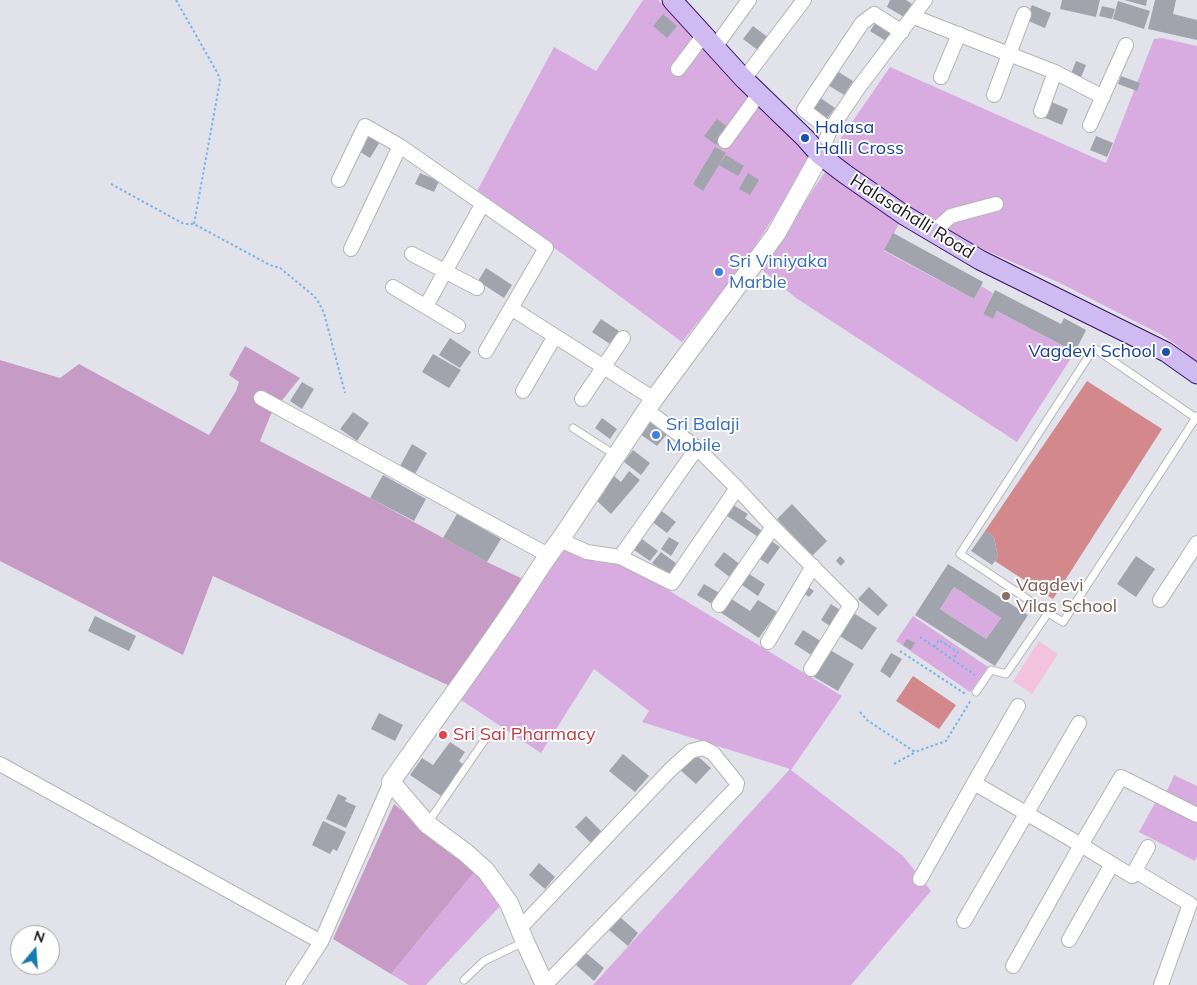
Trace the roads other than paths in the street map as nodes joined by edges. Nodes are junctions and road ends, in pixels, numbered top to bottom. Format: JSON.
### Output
{"nodes":[{"id":1,"x":672,"y":0,"type":"edge"},
{"id":2,"x":749,"y":0,"type":"edge"},
{"id":3,"x":804,"y":0,"type":"edge"},
{"id":4,"x":925,"y":0,"type":"edge"},
{"id":5,"x":1024,"y":14,"type":"dead end"},
{"id":6,"x":914,"y":17,"type":"junction"},
{"id":7,"x":902,"y":32,"type":"junction"},
{"id":8,"x":959,"y":34,"type":"junction"},
{"id":9,"x":709,"y":42,"type":"junction"},
{"id":10,"x":1126,"y":45,"type":"dead end"},
{"id":11,"x":1010,"y":54,"type":"junction"},
{"id":12,"x":678,"y":69,"type":"dead end"},
{"id":13,"x":1056,"y":72,"type":"junction"},
{"id":14,"x":940,"y":77,"type":"dead end"},
{"id":15,"x":744,"y":79,"type":"junction"},
{"id":16,"x":759,"y":94,"type":"junction"},
{"id":17,"x":994,"y":95,"type":"dead end"},
{"id":18,"x":1103,"y":97,"type":"junction"},
{"id":19,"x":1041,"y":110,"type":"dead end"},
{"id":20,"x":1090,"y":125,"type":"dead end"},
{"id":21,"x":830,"y":130,"type":"junction"},
{"id":22,"x":725,"y":141,"type":"dead end"},
{"id":23,"x":400,"y":146,"type":"junction"},
{"id":24,"x":820,"y":155,"type":"junction"},
{"id":25,"x":339,"y":180,"type":"dead end"},
{"id":26,"x":482,"y":204,"type":"junction"},
{"id":27,"x":996,"y":204,"type":"dead end"},
{"id":28,"x":933,"y":232,"type":"junction"},
{"id":29,"x":351,"y":249,"type":"dead end"},
{"id":30,"x":412,"y":254,"type":"dead end"},
{"id":31,"x":446,"y":271,"type":"junction"},
{"id":32,"x":393,"y":287,"type":"dead end"},
{"id":33,"x":477,"y":288,"type":"dead end"},
{"id":34,"x":426,"y":306,"type":"junction"},
{"id":35,"x":511,"y":308,"type":"junction"},
{"id":36,"x":458,"y":326,"type":"dead end"},
{"id":37,"x":555,"y":336,"type":"junction"},
{"id":38,"x":623,"y":338,"type":"dead end"},
{"id":39,"x":486,"y":351,"type":"dead end"},
{"id":40,"x":603,"y":366,"type":"junction"},
{"id":41,"x":1197,"y":374,"type":"edge"},
{"id":42,"x":523,"y":391,"type":"dead end"},
{"id":43,"x":261,"y":398,"type":"dead end"},
{"id":44,"x":582,"y":399,"type":"dead end"},
{"id":45,"x":651,"y":405,"type":"junction"},
{"id":46,"x":1196,"y":417,"type":"edge"},
{"id":47,"x":573,"y":428,"type":"dead end"},
{"id":48,"x":697,"y":448,"type":"junction"},
{"id":49,"x":616,"y":456,"type":"junction"},
{"id":50,"x":738,"y":488,"type":"junction"},
{"id":51,"x":773,"y":527,"type":"junction"},
{"id":52,"x":560,"y":540,"type":"junction"},
{"id":53,"x":1197,"y":543,"type":"edge"},
{"id":54,"x":548,"y":555,"type":"junction"},
{"id":55,"x":620,"y":557,"type":"junction"},
{"id":56,"x":813,"y":566,"type":"junction"},
{"id":57,"x":1160,"y":600,"type":"dead end"},
{"id":58,"x":719,"y":605,"type":"dead end"},
{"id":59,"x":1048,"y":613,"type":"junction"},
{"id":60,"x":768,"y":642,"type":"dead end"},
{"id":61,"x":811,"y":669,"type":"dead end"},
{"id":62,"x":976,"y":692,"type":"dead end"},
{"id":63,"x":1018,"y":706,"type":"dead end"},
{"id":64,"x":1079,"y":723,"type":"dead end"},
{"id":65,"x":488,"y":735,"type":"dead end"},
{"id":66,"x":0,"y":764,"type":"edge"},
{"id":67,"x":391,"y":782,"type":"junction"},
{"id":68,"x":974,"y":784,"type":"junction"},
{"id":69,"x":1026,"y":814,"type":"junction"},
{"id":70,"x":1197,"y":815,"type":"edge"},
{"id":71,"x":427,"y":824,"type":"junction"},
{"id":72,"x":1081,"y":845,"type":"junction"},
{"id":73,"x":1148,"y":847,"type":"dead end"},
{"id":74,"x":1112,"y":864,"type":"junction"},
{"id":75,"x":1134,"y":871,"type":"junction"},
{"id":76,"x":920,"y":879,"type":"dead end"},
{"id":77,"x":964,"y":921,"type":"dead end"},
{"id":78,"x":522,"y":935,"type":"junction"},
{"id":79,"x":1069,"y":940,"type":"dead end"},
{"id":80,"x":321,"y":942,"type":"junction"},
{"id":81,"x":1013,"y":966,"type":"dead end"},
{"id":82,"x":464,"y":980,"type":"dead end"},
{"id":83,"x":293,"y":985,"type":"edge"},
{"id":84,"x":545,"y":985,"type":"edge"},
{"id":85,"x":1161,"y":985,"type":"edge"}],
"edges":[{"from":1,"to":9,"type":"main road","name":"Halasahalli Road"},
{"from":2,"to":9,"type":"street"},
{"from":3,"to":15,"type":"street"},
{"from":4,"to":6,"type":"street"},
{"from":5,"to":11,"type":"street"},
{"from":6,"to":7,"type":"street"},
{"from":6,"to":8,"type":"street"},
{"from":7,"to":21,"type":"street"},
{"from":7,"to":21,"type":"street"},
{"from":8,"to":11,"type":"street"},
{"from":8,"to":14,"type":"street"},
{"from":9,"to":12,"type":"street"},
{"from":9,"to":15,"type":"main road","name":"Halasahalli Road"},
{"from":10,"to":18,"type":"street"},
{"from":11,"to":13,"type":"street"},
{"from":11,"to":17,"type":"street"},
{"from":13,"to":18,"type":"street"},
{"from":13,"to":19,"type":"street"},
{"from":15,"to":16,"type":"main road","name":"Halasahalli Road"},
{"from":16,"to":22,"type":"street"},
{"from":16,"to":24,"type":"main road","name":"Halasahalli Road"},
{"from":18,"to":20,"type":"street"},
{"from":21,"to":24,"type":"street"},
{"from":23,"to":25,"type":"street"},
{"from":23,"to":26,"type":"street"},
{"from":23,"to":29,"type":"street"},
{"from":24,"to":28,"type":"main road","name":"Halasahalli Road"},
{"from":24,"to":45,"type":"street"},
{"from":26,"to":31,"type":"street"},
{"from":26,"to":35,"type":"street"},
{"from":27,"to":28,"type":"street"},
{"from":28,"to":41,"type":"main road","name":"Halasahalli Road"},
{"from":30,"to":31,"type":"street"},
{"from":31,"to":33,"type":"street"},
{"from":31,"to":34,"type":"street"},
{"from":32,"to":34,"type":"street"},
{"from":34,"to":36,"type":"street"},
{"from":35,"to":37,"type":"street"},
{"from":35,"to":39,"type":"street"},
{"from":37,"to":40,"type":"street"},
{"from":37,"to":42,"type":"street"},
{"from":38,"to":40,"type":"street"},
{"from":40,"to":44,"type":"street"},
{"from":40,"to":45,"type":"street"},
{"from":43,"to":54,"type":"street"},
{"from":45,"to":48,"type":"street"},
{"from":45,"to":49,"type":"street"},
{"from":46,"to":59,"type":"lane"},
{"from":46,"to":59,"type":"lane"},
{"from":47,"to":49,"type":"lane"},
{"from":48,"to":50,"type":"street"},
{"from":48,"to":55,"type":"street"},
{"from":49,"to":52,"type":"street"},
{"from":50,"to":51,"type":"street"},
{"from":50,"to":55,"type":"street"},
{"from":51,"to":56,"type":"street"},
{"from":51,"to":58,"type":"street"},
{"from":52,"to":54,"type":"street"},
{"from":52,"to":55,"type":"street"},
{"from":53,"to":57,"type":"street"},
{"from":54,"to":67,"type":"street"},
{"from":56,"to":60,"type":"street"},
{"from":56,"to":61,"type":"street"},
{"from":59,"to":62,"type":"lane"},
{"from":63,"to":68,"type":"street"},
{"from":64,"to":69,"type":"street"},
{"from":65,"to":71,"type":"lane"},
{"from":66,"to":80,"type":"street"},
{"from":67,"to":71,"type":"street"},
{"from":67,"to":80,"type":"street"},
{"from":68,"to":69,"type":"street"},
{"from":68,"to":76,"type":"street"},
{"from":69,"to":72,"type":"street"},
{"from":69,"to":77,"type":"street"},
{"from":70,"to":72,"type":"street"},
{"from":71,"to":78,"type":"street"},
{"from":72,"to":74,"type":"street"},
{"from":72,"to":81,"type":"street"},
{"from":73,"to":75,"type":"street"},
{"from":74,"to":75,"type":"street"},
{"from":74,"to":79,"type":"street"},
{"from":75,"to":85,"type":"street"},
{"from":78,"to":82,"type":"lane"},
{"from":78,"to":84,"type":"street"},
{"from":78,"to":84,"type":"street"},
{"from":80,"to":83,"type":"street"}]}
